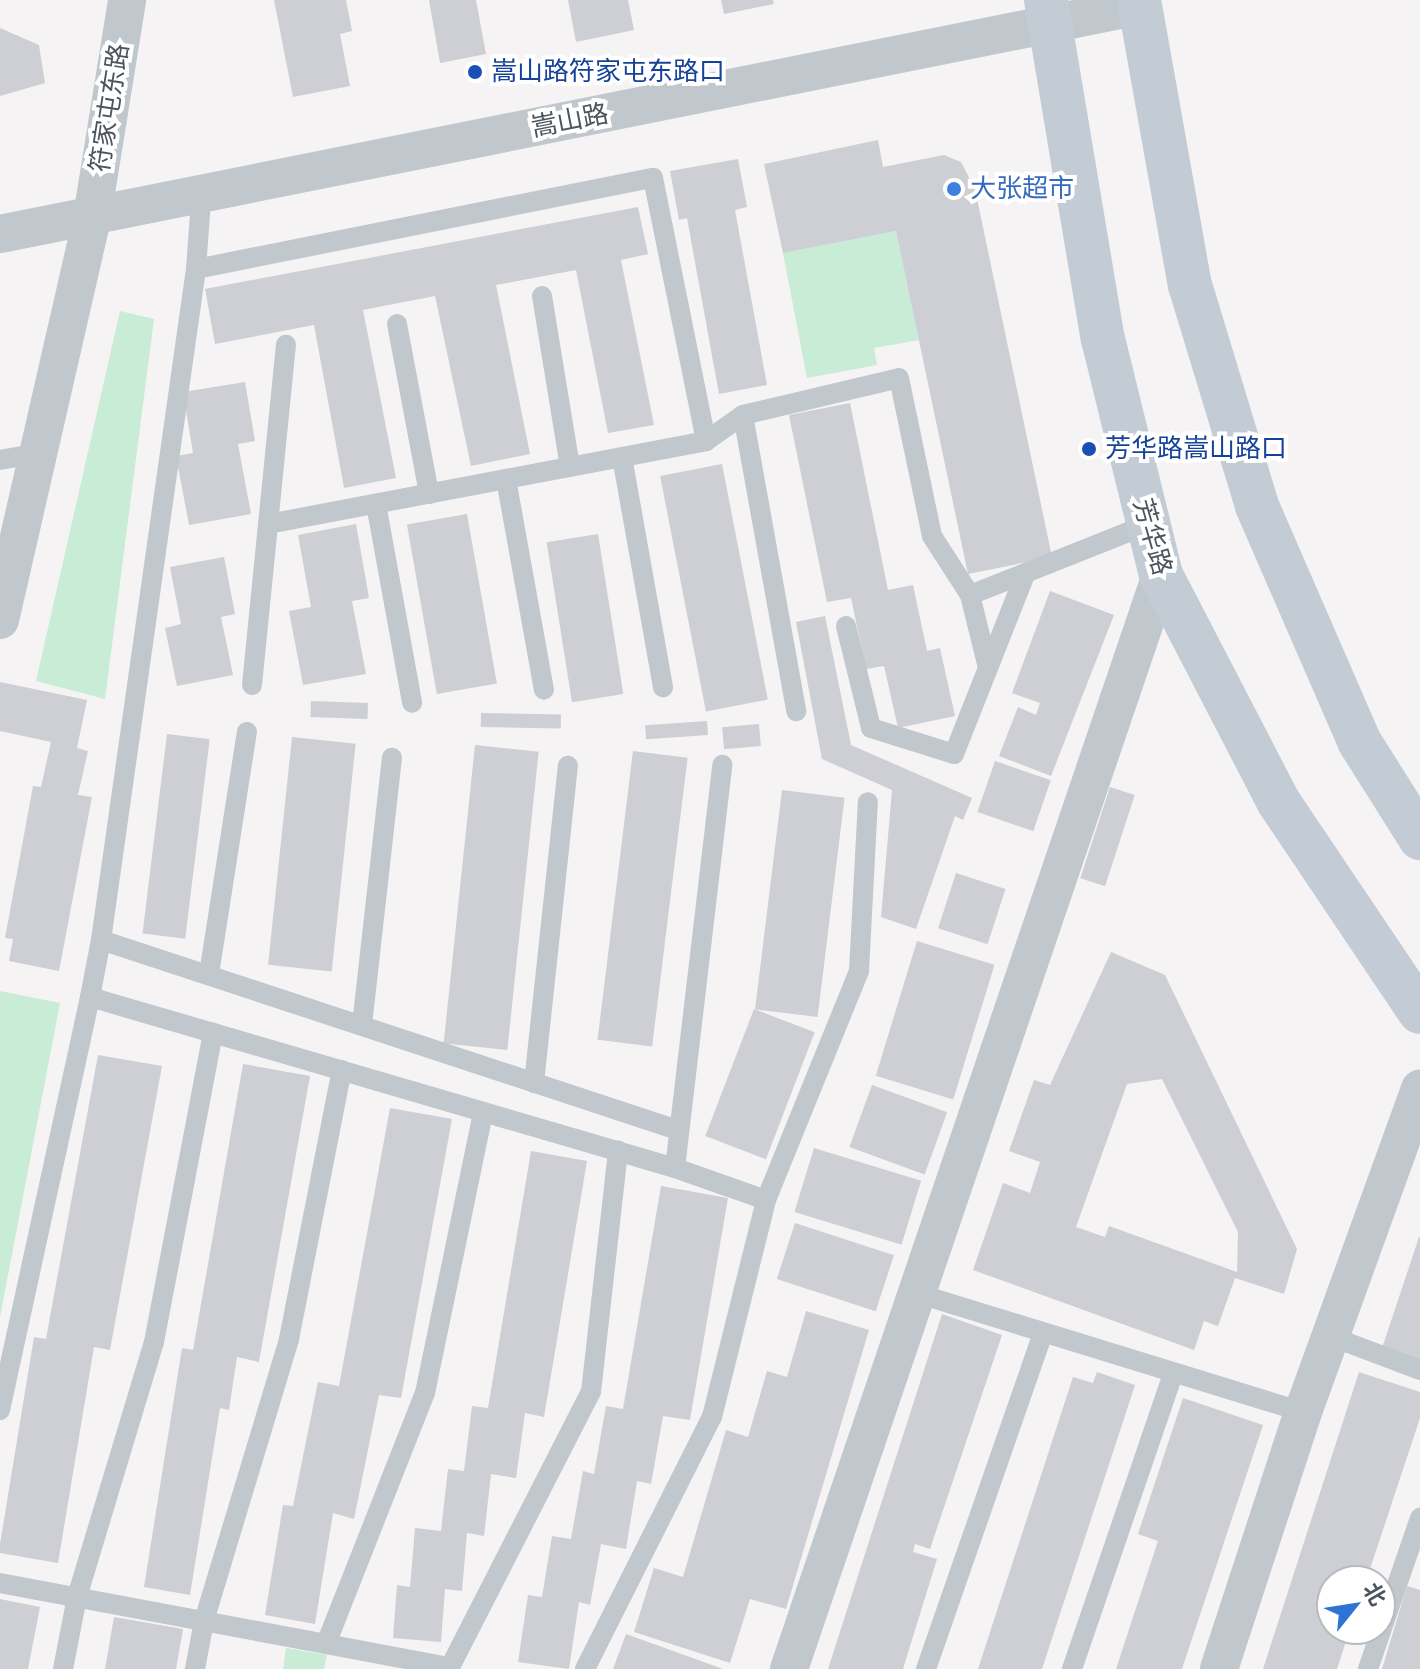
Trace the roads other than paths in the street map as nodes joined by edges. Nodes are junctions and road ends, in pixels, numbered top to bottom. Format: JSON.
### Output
{"nodes":[{"id":1,"x":127,"y":0,"type":"edge"},
{"id":2,"x":1140,"y":3,"type":"edge"},
{"id":3,"x":1050,"y":7,"type":"edge"},
{"id":4,"x":202,"y":185,"type":"junction"},
{"id":5,"x":94,"y":207,"type":"junction"},
{"id":6,"x":0,"y":215,"type":"edge"},
{"id":7,"x":0,"y":234,"type":"edge"},
{"id":8,"x":196,"y":269,"type":"junction"},
{"id":9,"x":542,"y":296,"type":"dead end"},
{"id":10,"x":397,"y":324,"type":"dead end"},
{"id":11,"x":286,"y":345,"type":"dead end"},
{"id":12,"x":743,"y":415,"type":"junction"},
{"id":13,"x":706,"y":441,"type":"junction"},
{"id":14,"x":38,"y":453,"type":"junction"},
{"id":15,"x":622,"y":457,"type":"junction"},
{"id":16,"x":0,"y":460,"type":"edge"},
{"id":17,"x":570,"y":467,"type":"junction"},
{"id":18,"x":506,"y":479,"type":"junction"},
{"id":19,"x":429,"y":494,"type":"junction"},
{"id":20,"x":376,"y":504,"type":"junction"},
{"id":21,"x":268,"y":524,"type":"junction"},
{"id":22,"x":1146,"y":525,"type":"junction"},
{"id":23,"x":1161,"y":575,"type":"junction"},
{"id":24,"x":1024,"y":577,"type":"junction"},
{"id":25,"x":970,"y":595,"type":"junction"},
{"id":26,"x":0,"y":620,"type":"edge"},
{"id":27,"x":846,"y":626,"type":"dead end"},
{"id":28,"x":988,"y":668,"type":"junction"},
{"id":29,"x":252,"y":685,"type":"dead end"},
{"id":30,"x":663,"y":687,"type":"dead end"},
{"id":31,"x":544,"y":690,"type":"dead end"},
{"id":32,"x":412,"y":703,"type":"dead end"},
{"id":33,"x":796,"y":711,"type":"dead end"},
{"id":34,"x":247,"y":732,"type":"dead end"},
{"id":35,"x":392,"y":758,"type":"dead end"},
{"id":36,"x":722,"y":765,"type":"dead end"},
{"id":37,"x":568,"y":766,"type":"dead end"},
{"id":38,"x":868,"y":802,"type":"dead end"},
{"id":39,"x":1420,"y":838,"type":"edge"},
{"id":40,"x":101,"y":940,"type":"junction"},
{"id":41,"x":209,"y":974,"type":"junction"},
{"id":42,"x":90,"y":997,"type":"junction"},
{"id":43,"x":1420,"y":1012,"type":"edge"},
{"id":44,"x":362,"y":1025,"type":"junction"},
{"id":45,"x":213,"y":1033,"type":"junction"},
{"id":46,"x":342,"y":1070,"type":"junction"},
{"id":47,"x":534,"y":1083,"type":"junction"},
{"id":48,"x":1420,"y":1089,"type":"edge"},
{"id":49,"x":483,"y":1112,"type":"junction"},
{"id":50,"x":678,"y":1130,"type":"junction"},
{"id":51,"x":618,"y":1151,"type":"junction"},
{"id":52,"x":675,"y":1168,"type":"junction"},
{"id":53,"x":766,"y":1200,"type":"junction"},
{"id":54,"x":916,"y":1293,"type":"junction"},
{"id":55,"x":1043,"y":1333,"type":"junction"},
{"id":56,"x":1330,"y":1336,"type":"junction"},
{"id":57,"x":1420,"y":1370,"type":"edge"},
{"id":58,"x":1173,"y":1374,"type":"junction"},
{"id":59,"x":0,"y":1410,"type":"edge"},
{"id":60,"x":1303,"y":1412,"type":"junction"},
{"id":61,"x":1420,"y":1518,"type":"edge"},
{"id":62,"x":0,"y":1583,"type":"edge"},
{"id":63,"x":77,"y":1597,"type":"junction"},
{"id":64,"x":204,"y":1621,"type":"junction"},
{"id":65,"x":326,"y":1644,"type":"junction"},
{"id":66,"x":450,"y":1668,"type":"edge"},
{"id":67,"x":63,"y":1669,"type":"edge"},
{"id":68,"x":195,"y":1669,"type":"edge"},
{"id":69,"x":585,"y":1669,"type":"edge"},
{"id":70,"x":789,"y":1669,"type":"edge"},
{"id":71,"x":926,"y":1669,"type":"edge"},
{"id":72,"x":1072,"y":1669,"type":"edge"},
{"id":73,"x":1219,"y":1669,"type":"edge"},
{"id":74,"x":1368,"y":1669,"type":"edge"}],
"edges":[{"from":1,"to":5,"type":"street","name":"符家屯东路"},
{"from":2,"to":3,"type":"street","name":"嵩山路"},
{"from":2,"to":39,"type":"main road"},
{"from":3,"to":4,"type":"street","name":"嵩山路"},
{"from":3,"to":22,"type":"main road","name":"芳华路"},
{"from":4,"to":5,"type":"street","name":"嵩山路"},
{"from":4,"to":8,"type":"lane"},
{"from":5,"to":6,"type":"street","name":"嵩山路"},
{"from":5,"to":7,"type":"street","name":"嵩山路"},
{"from":5,"to":14,"type":"street","name":"符家屯东路"},
{"from":8,"to":13,"type":"lane"},
{"from":8,"to":40,"type":"lane"},
{"from":9,"to":17,"type":"lane"},
{"from":10,"to":19,"type":"lane"},
{"from":11,"to":21,"type":"lane"},
{"from":12,"to":13,"type":"lane"},
{"from":12,"to":25,"type":"lane"},
{"from":12,"to":33,"type":"lane"},
{"from":13,"to":15,"type":"lane"},
{"from":14,"to":16,"type":"lane"},
{"from":14,"to":26,"type":"street","name":"符家屯东路"},
{"from":15,"to":17,"type":"lane"},
{"from":15,"to":30,"type":"lane"},
{"from":17,"to":18,"type":"lane"},
{"from":18,"to":19,"type":"lane"},
{"from":18,"to":31,"type":"lane"},
{"from":19,"to":20,"type":"lane"},
{"from":20,"to":21,"type":"lane"},
{"from":20,"to":32,"type":"lane"},
{"from":21,"to":29,"type":"lane"},
{"from":22,"to":23,"type":"main road","name":"芳华路"},
{"from":22,"to":24,"type":"lane"},
{"from":23,"to":43,"type":"main road","name":"芳华路"},
{"from":23,"to":54,"type":"street"},
{"from":24,"to":25,"type":"lane"},
{"from":24,"to":28,"type":"lane"},
{"from":25,"to":28,"type":"lane"},
{"from":27,"to":28,"type":"lane"},
{"from":34,"to":41,"type":"lane"},
{"from":35,"to":44,"type":"lane"},
{"from":36,"to":50,"type":"lane"},
{"from":37,"to":47,"type":"lane"},
{"from":38,"to":53,"type":"lane"},
{"from":40,"to":41,"type":"lane"},
{"from":40,"to":42,"type":"lane"},
{"from":41,"to":44,"type":"lane"},
{"from":42,"to":45,"type":"lane"},
{"from":42,"to":59,"type":"lane"},
{"from":44,"to":47,"type":"lane"},
{"from":45,"to":46,"type":"lane"},
{"from":45,"to":63,"type":"lane"},
{"from":46,"to":49,"type":"lane"},
{"from":46,"to":64,"type":"lane"},
{"from":47,"to":50,"type":"lane"},
{"from":48,"to":56,"type":"street"},
{"from":49,"to":51,"type":"lane"},
{"from":49,"to":65,"type":"lane"},
{"from":50,"to":52,"type":"lane"},
{"from":51,"to":52,"type":"lane"},
{"from":51,"to":66,"type":"lane"},
{"from":52,"to":53,"type":"lane"},
{"from":53,"to":69,"type":"lane"},
{"from":54,"to":55,"type":"lane"},
{"from":54,"to":70,"type":"street"},
{"from":55,"to":58,"type":"lane"},
{"from":55,"to":71,"type":"lane"},
{"from":56,"to":57,"type":"lane"},
{"from":56,"to":60,"type":"street"},
{"from":58,"to":60,"type":"lane"},
{"from":58,"to":72,"type":"lane"},
{"from":60,"to":73,"type":"street"},
{"from":61,"to":74,"type":"lane"},
{"from":62,"to":63,"type":"lane"},
{"from":63,"to":64,"type":"lane"},
{"from":63,"to":67,"type":"lane"},
{"from":64,"to":65,"type":"lane"},
{"from":64,"to":68,"type":"lane"},
{"from":65,"to":66,"type":"lane"}]}
